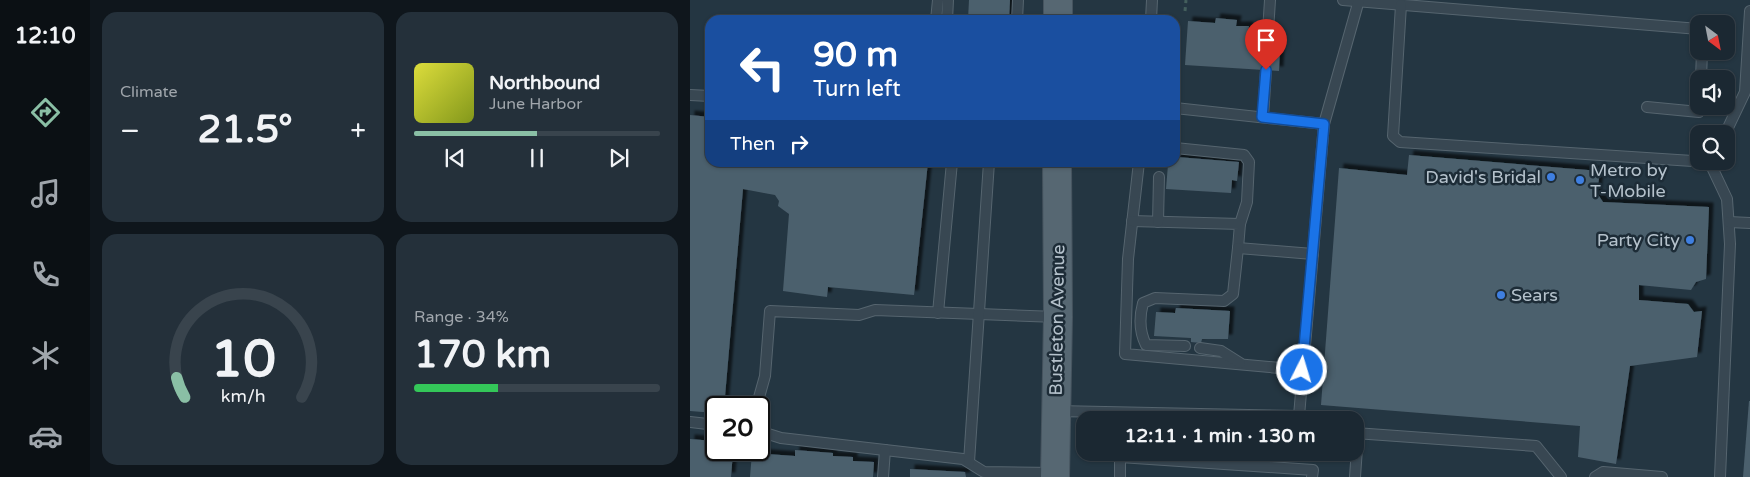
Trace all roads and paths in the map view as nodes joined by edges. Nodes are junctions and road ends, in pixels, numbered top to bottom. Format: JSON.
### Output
{"nodes":[{"id":1,"x":938,"y":0,"type":"edge"},
{"id":2,"x":948,"y":0,"type":"edge"},
{"id":3,"x":1018,"y":0,"type":"edge"},
{"id":4,"x":1058,"y":0,"type":"edge"},
{"id":5,"x":1152,"y":0,"type":"edge"},
{"id":6,"x":1186,"y":0,"type":"edge"},
{"id":7,"x":1270,"y":0,"type":"edge"},
{"id":8,"x":1343,"y":0,"type":"edge"},
{"id":9,"x":1359,"y":0,"type":"edge"},
{"id":10,"x":1401,"y":5,"type":"junction"},
{"id":11,"x":1185,"y":11,"type":"dead end"},
{"id":12,"x":1750,"y":11,"type":"edge"},
{"id":13,"x":936,"y":15,"type":"edge"},
{"id":14,"x":947,"y":15,"type":"edge"},
{"id":15,"x":1017,"y":15,"type":"edge"},
{"id":16,"x":1058,"y":15,"type":"edge"},
{"id":17,"x":1151,"y":15,"type":"edge"},
{"id":18,"x":1690,"y":28,"type":"edge"},
{"id":19,"x":1267,"y":47,"type":"dead end"},
{"id":20,"x":1749,"y":66,"type":"edge"},
{"id":21,"x":1266,"y":70,"type":"dead end"},
{"id":22,"x":690,"y":95,"type":"edge"},
{"id":23,"x":705,"y":96,"type":"edge"},
{"id":24,"x":1648,"y":108,"type":"dead end"},
{"id":25,"x":1180,"y":109,"type":"edge"},
{"id":26,"x":1690,"y":111,"type":"edge"},
{"id":27,"x":1262,"y":117,"type":"junction"},
{"id":28,"x":1324,"y":124,"type":"junction"},
{"id":29,"x":1729,"y":125,"type":"edge"},
{"id":30,"x":1180,"y":149,"type":"edge"},
{"id":31,"x":1690,"y":161,"type":"edge"},
{"id":32,"x":952,"y":167,"type":"edge"},
{"id":33,"x":989,"y":167,"type":"edge"},
{"id":34,"x":1057,"y":167,"type":"edge"},
{"id":35,"x":1138,"y":167,"type":"edge"},
{"id":36,"x":1714,"y":170,"type":"edge"},
{"id":37,"x":1159,"y":177,"type":"dead end"},
{"id":38,"x":1132,"y":221,"type":"junction"},
{"id":39,"x":1158,"y":222,"type":"junction"},
{"id":40,"x":1729,"y":222,"type":"junction"},
{"id":41,"x":1750,"y":223,"type":"edge"},
{"id":42,"x":1240,"y":224,"type":"junction"},
{"id":43,"x":1238,"y":248,"type":"junction"},
{"id":44,"x":1313,"y":254,"type":"junction"},
{"id":45,"x":938,"y":313,"type":"junction"},
{"id":46,"x":979,"y":314,"type":"junction"},
{"id":47,"x":1058,"y":317,"type":"junction"},
{"id":48,"x":1185,"y":346,"type":"dead end"},
{"id":49,"x":1200,"y":348,"type":"dead end"},
{"id":50,"x":1242,"y":364,"type":"junction"},
{"id":51,"x":1302,"y":370,"type":"junction"},
{"id":52,"x":759,"y":396,"type":"edge"},
{"id":53,"x":1056,"y":411,"type":"junction"},
{"id":54,"x":1303,"y":411,"type":"edge"},
{"id":55,"x":1076,"y":412,"type":"edge"},
{"id":56,"x":690,"y":422,"type":"edge"},
{"id":57,"x":705,"y":424,"type":"edge"},
{"id":58,"x":770,"y":434,"type":"edge"},
{"id":59,"x":1364,"y":434,"type":"edge"},
{"id":60,"x":888,"y":450,"type":"junction"},
{"id":61,"x":1120,"y":461,"type":"edge"},
{"id":62,"x":1217,"y":461,"type":"edge"},
{"id":63,"x":1356,"y":461,"type":"edge"},
{"id":64,"x":969,"y":462,"type":"junction"},
{"id":65,"x":984,"y":474,"type":"edge"},
{"id":66,"x":1055,"y":475,"type":"edge"},
{"id":67,"x":883,"y":477,"type":"edge"},
{"id":68,"x":888,"y":477,"type":"edge"},
{"id":69,"x":1120,"y":477,"type":"edge"},
{"id":70,"x":1312,"y":477,"type":"edge"},
{"id":71,"x":1356,"y":477,"type":"edge"},
{"id":72,"x":1561,"y":477,"type":"edge"},
{"id":73,"x":1595,"y":477,"type":"edge"},
{"id":74,"x":1662,"y":477,"type":"edge"},
{"id":75,"x":1720,"y":477,"type":"edge"}],
"edges":[{"from":1,"to":13,"type":"lane"},
{"from":2,"to":14,"type":"lane"},
{"from":3,"to":15,"type":"lane"},
{"from":4,"to":16,"type":"main road"},
{"from":5,"to":17,"type":"lane"},
{"from":6,"to":11,"type":"path"},
{"from":7,"to":19,"type":"lane"},
{"from":8,"to":9,"type":"lane"},
{"from":9,"to":10,"type":"lane"},
{"from":9,"to":28,"type":"lane"},
{"from":10,"to":18,"type":"lane"},
{"from":10,"to":31,"type":"lane"},
{"from":12,"to":20,"type":"lane"},
{"from":20,"to":29,"type":"lane"},
{"from":21,"to":27,"type":"lane"},
{"from":22,"to":23,"type":"lane"},
{"from":24,"to":26,"type":"lane"},
{"from":25,"to":27,"type":"lane"},
{"from":27,"to":28,"type":"lane"},
{"from":28,"to":44,"type":"lane"},
{"from":30,"to":42,"type":"lane"},
{"from":32,"to":45,"type":"lane"},
{"from":33,"to":46,"type":"lane"},
{"from":34,"to":47,"type":"main road","name":"Bustleton Avenue"},
{"from":35,"to":38,"type":"lane"},
{"from":36,"to":40,"type":"lane"},
{"from":37,"to":39,"type":"lane"},
{"from":38,"to":39,"type":"lane"},
{"from":38,"to":50,"type":"lane"},
{"from":39,"to":42,"type":"lane"},
{"from":40,"to":41,"type":"lane"},
{"from":40,"to":75,"type":"lane"},
{"from":42,"to":43,"type":"lane"},
{"from":43,"to":44,"type":"lane"},
{"from":43,"to":48,"type":"lane"},
{"from":44,"to":51,"type":"lane"},
{"from":45,"to":46,"type":"lane"},
{"from":45,"to":52,"type":"lane"},
{"from":46,"to":47,"type":"lane"},
{"from":46,"to":64,"type":"lane"},
{"from":47,"to":53,"type":"main road","name":"Bustleton Avenue"},
{"from":49,"to":50,"type":"lane"},
{"from":50,"to":51,"type":"lane"},
{"from":51,"to":54,"type":"lane"},
{"from":53,"to":55,"type":"lane"},
{"from":53,"to":66,"type":"main road","name":"Bustleton Avenue"},
{"from":56,"to":57,"type":"lane"},
{"from":58,"to":60,"type":"lane"},
{"from":59,"to":72,"type":"lane"},
{"from":60,"to":64,"type":"lane"},
{"from":60,"to":67,"type":"lane"},
{"from":60,"to":68,"type":"lane"},
{"from":61,"to":69,"type":"lane"},
{"from":62,"to":70,"type":"lane"},
{"from":63,"to":71,"type":"lane"},
{"from":64,"to":65,"type":"lane"},
{"from":65,"to":66,"type":"lane"},
{"from":73,"to":74,"type":"lane"}]}
